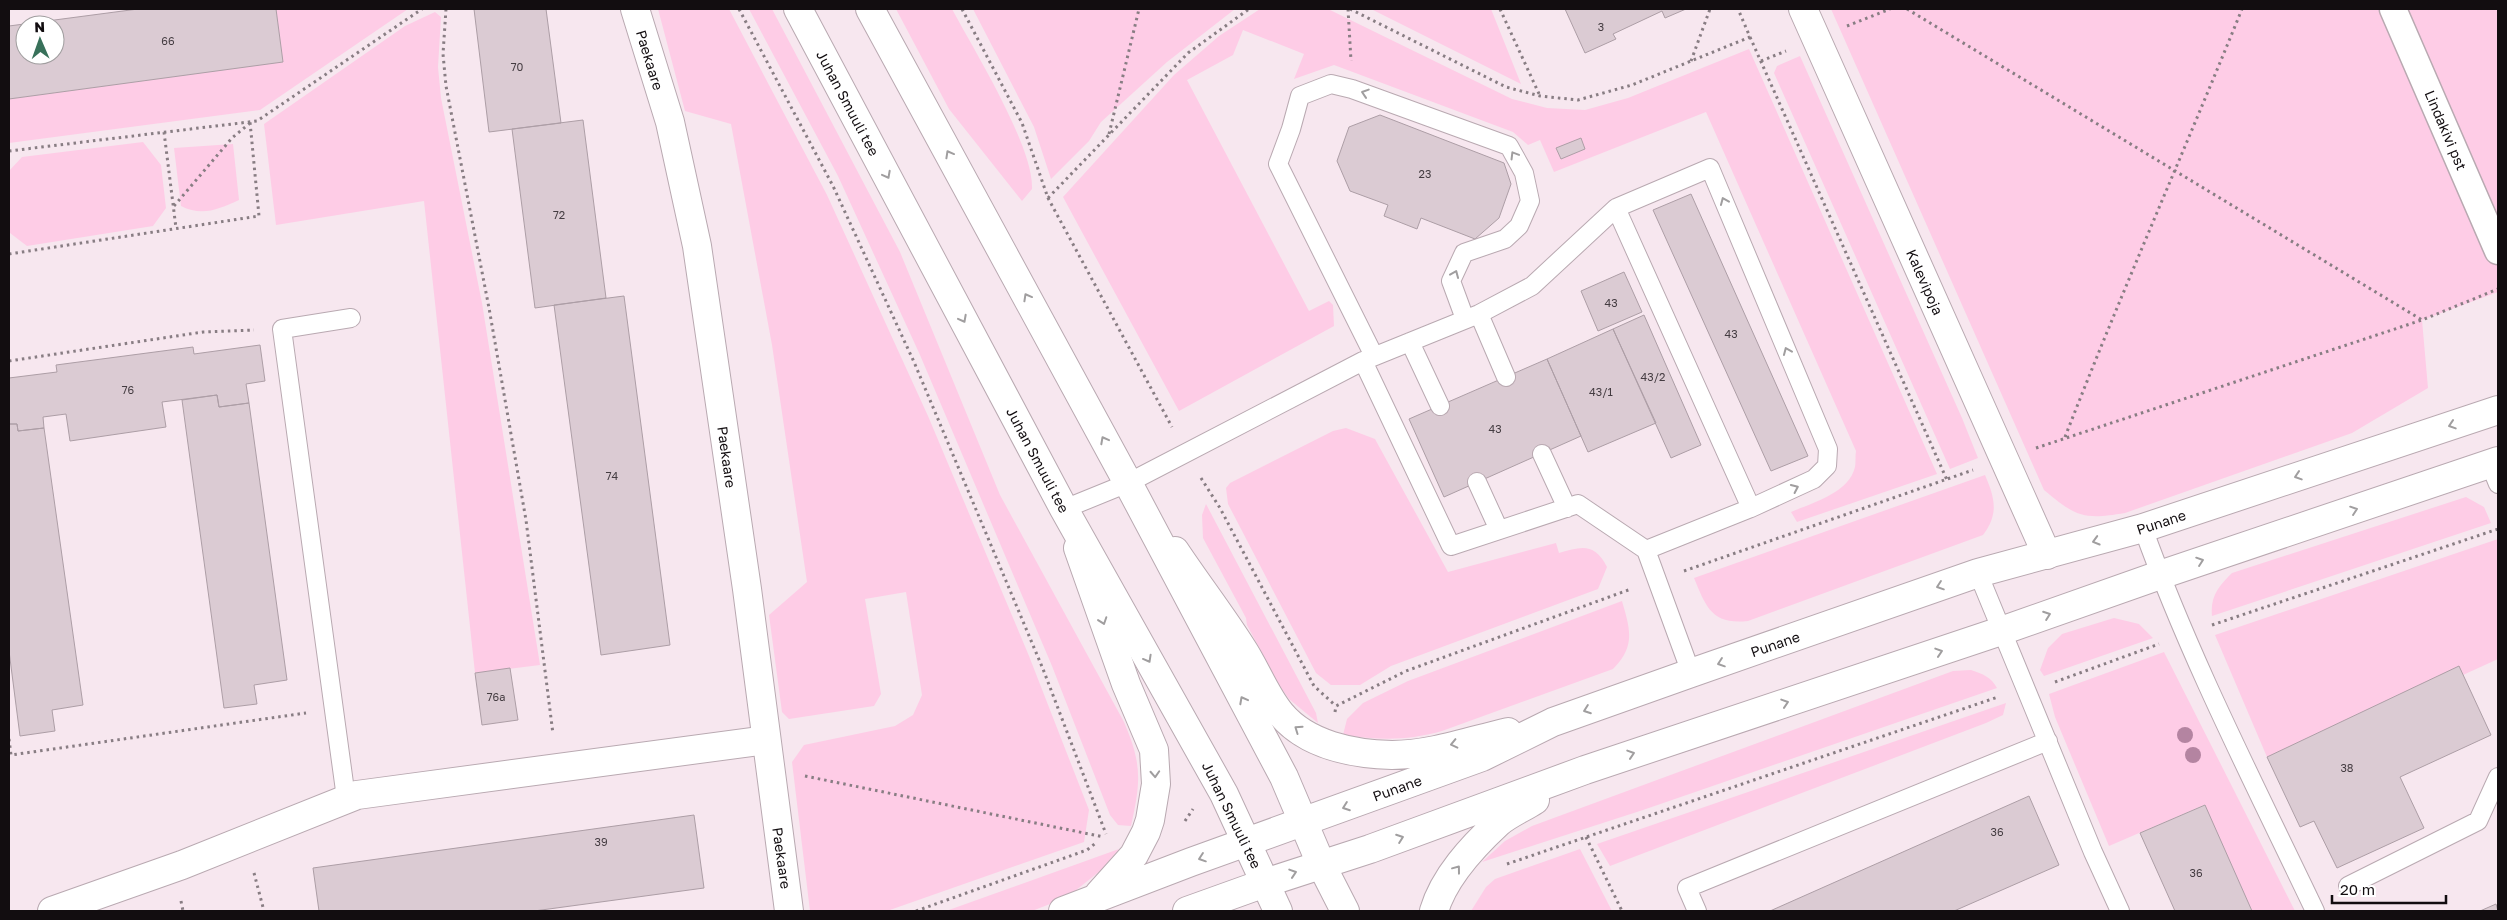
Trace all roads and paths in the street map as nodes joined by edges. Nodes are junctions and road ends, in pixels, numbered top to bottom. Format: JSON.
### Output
{"nodes":[{"id":1,"x":422,"y":9,"type":"edge"},
{"id":2,"x":446,"y":9,"type":"edge"},
{"id":3,"x":635,"y":9,"type":"edge"},
{"id":4,"x":739,"y":9,"type":"edge"},
{"id":5,"x":798,"y":9,"type":"edge"},
{"id":6,"x":870,"y":9,"type":"edge"},
{"id":7,"x":962,"y":9,"type":"edge"},
{"id":8,"x":1139,"y":9,"type":"edge"},
{"id":9,"x":1249,"y":9,"type":"edge"},
{"id":10,"x":1349,"y":9,"type":"edge"},
{"id":11,"x":1500,"y":9,"type":"edge"},
{"id":12,"x":1710,"y":9,"type":"edge"},
{"id":13,"x":1738,"y":9,"type":"edge"},
{"id":14,"x":1803,"y":9,"type":"edge"},
{"id":15,"x":1907,"y":9,"type":"edge"},
{"id":16,"x":2242,"y":9,"type":"edge"},
{"id":17,"x":2393,"y":9,"type":"edge"},
{"id":18,"x":1750,"y":37,"type":"junction"},
{"id":19,"x":1691,"y":61,"type":"junction"},
{"id":20,"x":1352,"y":89,"type":"junction"},
{"id":21,"x":1540,"y":96,"type":"junction"},
{"id":22,"x":250,"y":122,"type":"junction"},
{"id":23,"x":164,"y":132,"type":"junction"},
{"id":24,"x":1109,"y":134,"type":"junction"},
{"id":25,"x":9,"y":151,"type":"edge"},
{"id":26,"x":2176,"y":171,"type":"junction"},
{"id":27,"x":1048,"y":198,"type":"junction"},
{"id":28,"x":174,"y":206,"type":"junction"},
{"id":29,"x":1616,"y":208,"type":"junction"},
{"id":30,"x":176,"y":228,"type":"junction"},
{"id":31,"x":2498,"y":251,"type":"edge"},
{"id":32,"x":9,"y":254,"type":"edge"},
{"id":33,"x":2498,"y":289,"type":"edge"},
{"id":34,"x":1472,"y":317,"type":"junction"},
{"id":35,"x":351,"y":318,"type":"dead end"},
{"id":36,"x":2422,"y":320,"type":"junction"},
{"id":37,"x":282,"y":329,"type":"junction"},
{"id":38,"x":1410,"y":342,"type":"junction"},
{"id":39,"x":1369,"y":359,"type":"junction"},
{"id":40,"x":9,"y":361,"type":"edge"},
{"id":41,"x":1506,"y":377,"type":"dead end"},
{"id":42,"x":1440,"y":406,"type":"dead end"},
{"id":43,"x":2498,"y":410,"type":"edge"},
{"id":44,"x":2065,"y":438,"type":"junction"},
{"id":45,"x":1186,"y":453,"type":"junction"},
{"id":46,"x":1542,"y":454,"type":"dead end"},
{"id":47,"x":2004,"y":459,"type":"junction"},
{"id":48,"x":2495,"y":470,"type":"edge"},
{"id":49,"x":1948,"y":480,"type":"junction"},
{"id":50,"x":1476,"y":482,"type":"dead end"},
{"id":51,"x":1128,"y":483,"type":"junction"},
{"id":52,"x":1567,"y":508,"type":"junction"},
{"id":53,"x":1751,"y":508,"type":"junction"},
{"id":54,"x":1064,"y":509,"type":"junction"},
{"id":55,"x":2143,"y":528,"type":"junction"},
{"id":56,"x":2498,"y":529,"type":"edge"},
{"id":57,"x":1499,"y":530,"type":"junction"},
{"id":58,"x":1646,"y":550,"type":"junction"},
{"id":59,"x":2048,"y":555,"type":"junction"},
{"id":60,"x":1978,"y":573,"type":"junction"},
{"id":61,"x":2160,"y":575,"type":"junction"},
{"id":62,"x":1656,"y":581,"type":"junction"},
{"id":63,"x":2001,"y":631,"type":"junction"},
{"id":64,"x":2186,"y":634,"type":"junction"},
{"id":65,"x":1691,"y":673,"type":"junction"},
{"id":66,"x":2026,"y":691,"type":"junction"},
{"id":67,"x":334,"y":709,"type":"junction"},
{"id":68,"x":1553,"y":722,"type":"junction"},
{"id":69,"x":9,"y":739,"type":"edge"},
{"id":70,"x":766,"y":740,"type":"junction"},
{"id":71,"x":2048,"y":741,"type":"junction"},
{"id":72,"x":558,"y":769,"type":"junction"},
{"id":73,"x":770,"y":769,"type":"junction"},
{"id":74,"x":1585,"y":770,"type":"junction"},
{"id":75,"x":2498,"y":777,"type":"edge"},
{"id":76,"x":346,"y":798,"type":"junction"},
{"id":77,"x":1302,"y":823,"type":"junction"},
{"id":78,"x":1104,"y":837,"type":"junction"},
{"id":79,"x":1586,"y":837,"type":"junction"},
{"id":80,"x":1248,"y":842,"type":"junction"},
{"id":81,"x":1321,"y":864,"type":"junction"},
{"id":82,"x":1503,"y":866,"type":"dead end"},
{"id":83,"x":253,"y":870,"type":"dead end"},
{"id":84,"x":1265,"y":883,"type":"junction"},
{"id":85,"x":2348,"y":886,"type":"dead end"},
{"id":86,"x":1096,"y":898,"type":"junction"},
{"id":87,"x":2115,"y":909,"type":"edge"},
{"id":88,"x":52,"y":911,"type":"edge"},
{"id":89,"x":264,"y":911,"type":"edge"},
{"id":90,"x":790,"y":911,"type":"edge"},
{"id":91,"x":916,"y":911,"type":"edge"},
{"id":92,"x":1063,"y":911,"type":"edge"},
{"id":93,"x":1187,"y":911,"type":"edge"},
{"id":94,"x":1278,"y":911,"type":"edge"},
{"id":95,"x":1344,"y":911,"type":"edge"},
{"id":96,"x":1434,"y":911,"type":"edge"},
{"id":97,"x":1622,"y":911,"type":"edge"},
{"id":98,"x":1697,"y":911,"type":"edge"},
{"id":99,"x":2315,"y":911,"type":"edge"}],
"edges":[{"from":1,"to":22,"type":"path"},
{"from":2,"to":72,"type":"path"},
{"from":3,"to":70,"type":"main road","name":"Paekaare"},
{"from":4,"to":78,"type":"path"},
{"from":5,"to":54,"type":"main road","name":"Juhan Smuuli tee","one_way":true},
{"from":51,"to":6,"type":"main road","one_way":true},
{"from":7,"to":27,"type":"path"},
{"from":8,"to":24,"type":"path"},
{"from":9,"to":24,"type":"path"},
{"from":10,"to":20,"type":"path"},
{"from":10,"to":21,"type":"path"},
{"from":11,"to":21,"type":"path"},
{"from":12,"to":19,"type":"path"},
{"from":13,"to":18,"type":"path"},
{"from":14,"to":47,"type":"main road","name":"Kalevipoja"},
{"from":15,"to":26,"type":"path"},
{"from":16,"to":26,"type":"path"},
{"from":17,"to":31,"type":"street","name":"Lindakivi pst"},
{"from":18,"to":19,"type":"path"},
{"from":18,"to":49,"type":"path"},
{"from":19,"to":21,"type":"path"},
{"from":34,"to":20,"type":"lane","one_way":true},
{"from":20,"to":39,"type":"lane"},
{"from":22,"to":23,"type":"path"},
{"from":22,"to":28,"type":"path"},
{"from":22,"to":30,"type":"path"},
{"from":23,"to":25,"type":"path"},
{"from":23,"to":28,"type":"path"},
{"from":24,"to":27,"type":"path"},
{"from":26,"to":36,"type":"path"},
{"from":26,"to":44,"type":"path"},
{"from":27,"to":45,"type":"path"},
{"from":28,"to":30,"type":"path"},
{"from":29,"to":34,"type":"lane"},
{"from":29,"to":53,"type":"lane"},
{"from":53,"to":29,"type":"lane","one_way":true},
{"from":30,"to":32,"type":"path"},
{"from":33,"to":36,"type":"path"},
{"from":34,"to":38,"type":"lane"},
{"from":34,"to":41,"type":"lane"},
{"from":35,"to":37,"type":"lane"},
{"from":36,"to":44,"type":"path"},
{"from":37,"to":40,"type":"path"},
{"from":37,"to":67,"type":"lane"},
{"from":38,"to":39,"type":"lane"},
{"from":38,"to":42,"type":"lane"},
{"from":39,"to":45,"type":"lane"},
{"from":39,"to":57,"type":"lane"},
{"from":43,"to":55,"type":"main road","name":"Punane","one_way":true},
{"from":44,"to":47,"type":"path"},
{"from":45,"to":51,"type":"lane"},
{"from":45,"to":62,"type":"path"},
{"from":46,"to":52,"type":"lane"},
{"from":47,"to":49,"type":"path"},
{"from":47,"to":59,"type":"main road","name":"Kalevipoja"},
{"from":61,"to":48,"type":"main road","one_way":true},
{"from":49,"to":62,"type":"path"},
{"from":50,"to":57,"type":"lane"},
{"from":51,"to":54,"type":"lane"},
{"from":68,"to":51,"type":"main road","one_way":true},
{"from":77,"to":51,"type":"main road","one_way":true},
{"from":52,"to":57,"type":"lane"},
{"from":52,"to":58,"type":"lane"},
{"from":53,"to":58,"type":"lane"},
{"from":54,"to":80,"type":"main road","name":"Juhan Smuuli tee","one_way":true},
{"from":54,"to":86,"type":"main road","one_way":true},
{"from":55,"to":59,"type":"main road","name":"Punane","one_way":true},
{"from":55,"to":61,"type":"lane"},
{"from":56,"to":64,"type":"path"},
{"from":58,"to":62,"type":"lane"},
{"from":59,"to":60,"type":"main road","name":"Punane"},
{"from":60,"to":63,"type":"lane"},
{"from":60,"to":65,"type":"main road","name":"Punane","one_way":true},
{"from":63,"to":61,"type":"main road","one_way":true},
{"from":61,"to":64,"type":"lane"},
{"from":62,"to":65,"type":"lane"},
{"from":63,"to":66,"type":"lane"},
{"from":74,"to":63,"type":"main road","one_way":true},
{"from":64,"to":66,"type":"path"},
{"from":64,"to":99,"type":"lane"},
{"from":65,"to":68,"type":"main road","name":"Punane","one_way":true},
{"from":66,"to":71,"type":"lane"},
{"from":66,"to":79,"type":"path"},
{"from":67,"to":69,"type":"path"},
{"from":67,"to":76,"type":"lane"},
{"from":68,"to":77,"type":"main road","name":"Punane","one_way":true},
{"from":70,"to":72,"type":"main road"},
{"from":70,"to":73,"type":"main road","name":"Paekaare"},
{"from":71,"to":87,"type":"lane"},
{"from":71,"to":98,"type":"lane"},
{"from":72,"to":76,"type":"main road"},
{"from":73,"to":78,"type":"path"},
{"from":73,"to":90,"type":"main road","name":"Paekaare"},
{"from":81,"to":74,"type":"main road","one_way":true},
{"from":96,"to":74,"type":"main road","one_way":true},
{"from":75,"to":85,"type":"lane"},
{"from":76,"to":88,"type":"main road"},
{"from":77,"to":80,"type":"main road","name":"Punane"},
{"from":77,"to":81,"type":"main road"},
{"from":78,"to":91,"type":"path"},
{"from":79,"to":82,"type":"path"},
{"from":79,"to":97,"type":"path"},
{"from":80,"to":84,"type":"main road","name":"Juhan Smuuli tee"},
{"from":80,"to":86,"type":"main road","name":"Punane","one_way":true},
{"from":84,"to":81,"type":"main road","one_way":true},
{"from":81,"to":95,"type":"main road"},
{"from":83,"to":89,"type":"path"},
{"from":84,"to":93,"type":"main road"},
{"from":84,"to":94,"type":"main road","name":"Juhan Smuuli tee"},
{"from":86,"to":92,"type":"main road","name":"Punane"}]}
